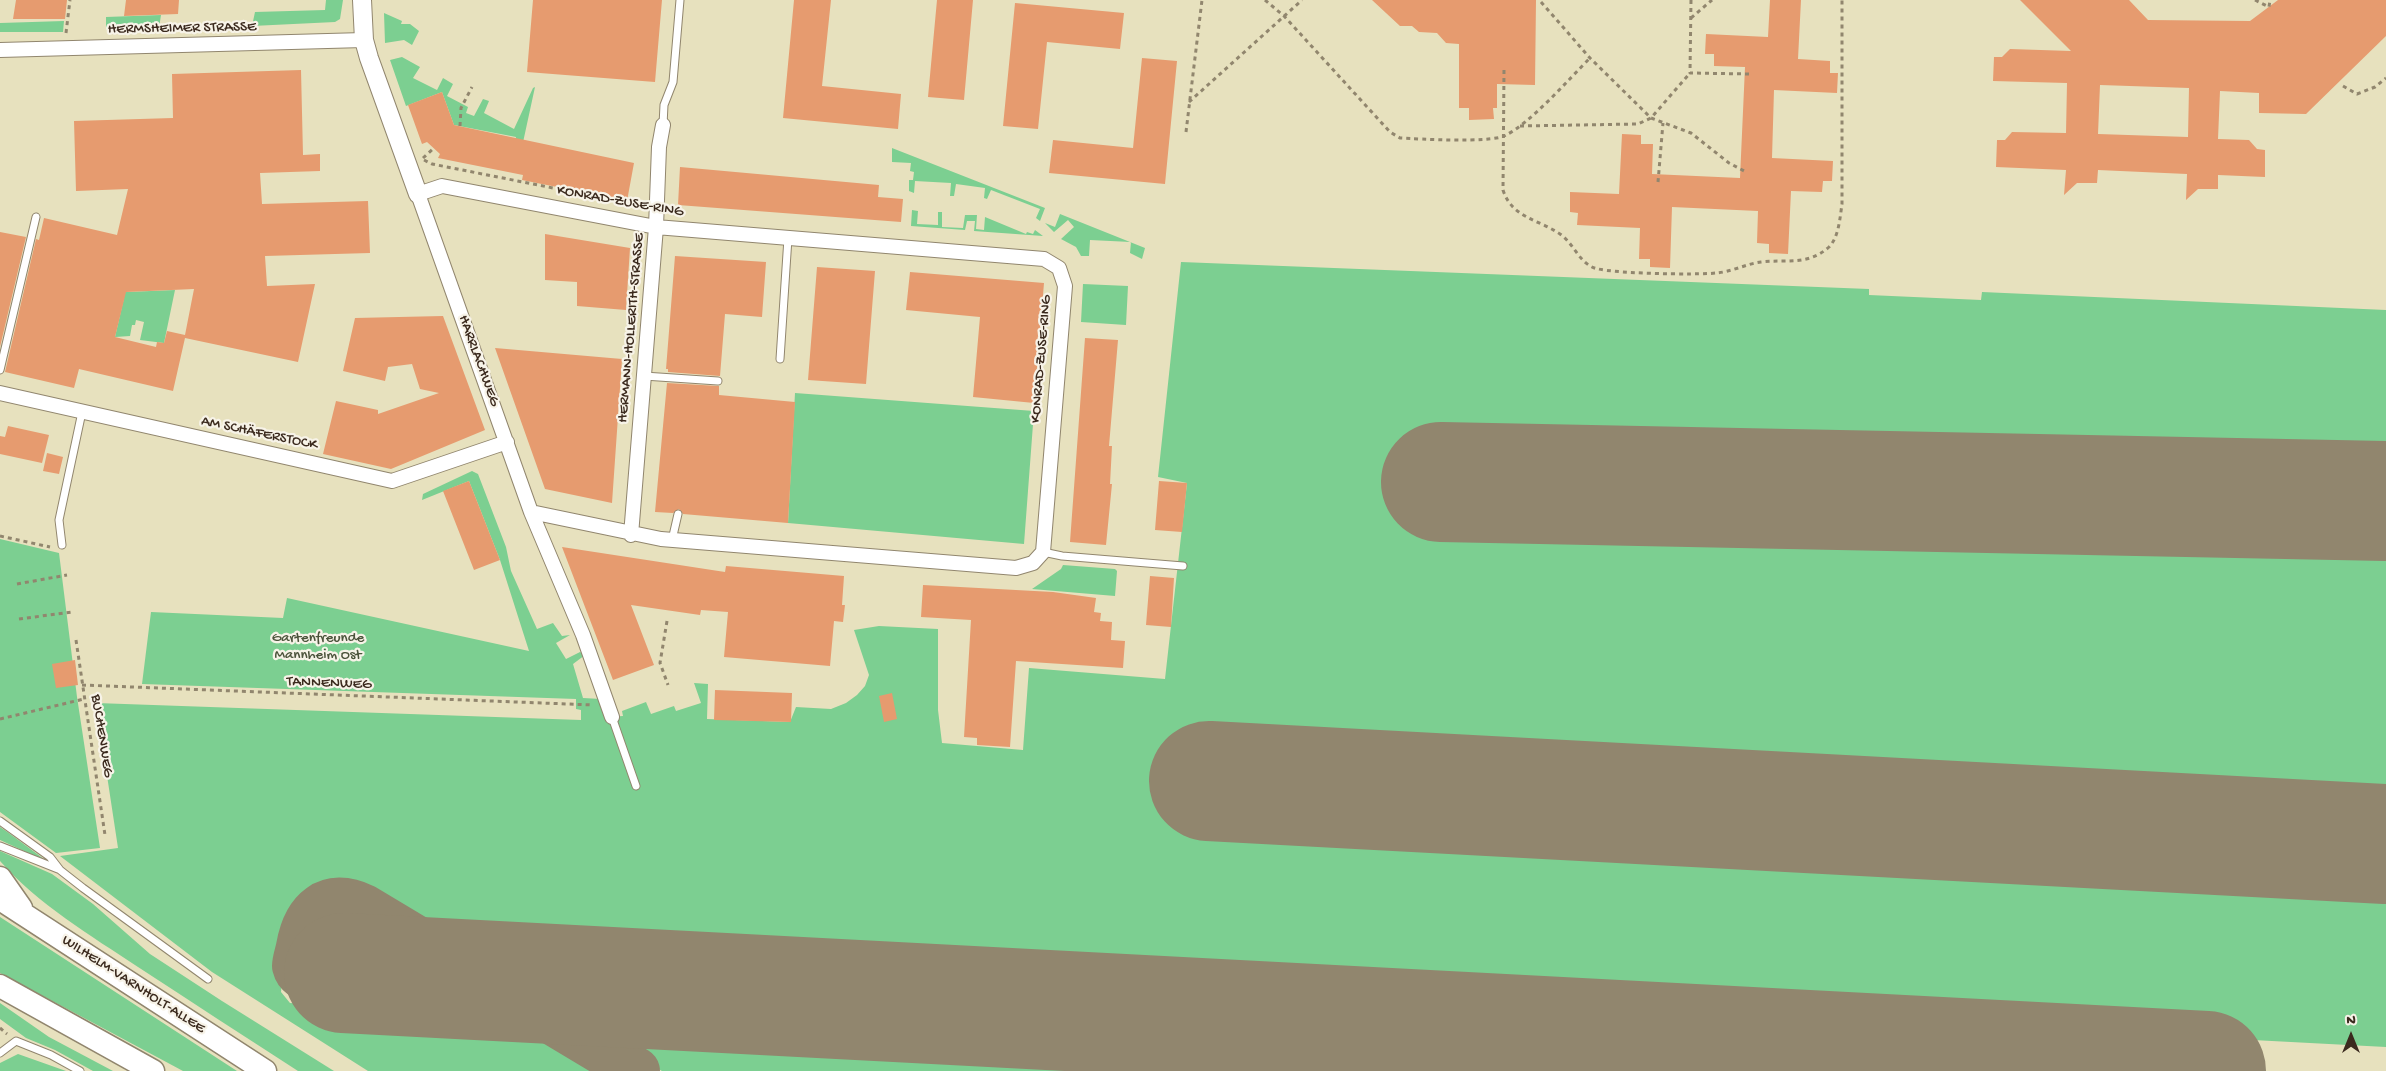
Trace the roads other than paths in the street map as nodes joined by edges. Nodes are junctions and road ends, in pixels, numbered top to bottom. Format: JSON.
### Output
{"nodes":[{"id":1,"x":362,"y":0,"type":"edge"},
{"id":2,"x":680,"y":0,"type":"edge"},
{"id":3,"x":364,"y":40,"type":"junction"},
{"id":4,"x":0,"y":50,"type":"edge"},
{"id":5,"x":663,"y":125,"type":"joint"},
{"id":6,"x":418,"y":194,"type":"junction"},
{"id":7,"x":36,"y":217,"type":"dead end"},
{"id":8,"x":656,"y":227,"type":"junction"},
{"id":9,"x":788,"y":238,"type":"junction"},
{"id":10,"x":780,"y":360,"type":"dead end"},
{"id":11,"x":0,"y":370,"type":"edge"},
{"id":12,"x":644,"y":376,"type":"junction"},
{"id":13,"x":718,"y":382,"type":"dead end"},
{"id":14,"x":0,"y":393,"type":"edge"},
{"id":15,"x":82,"y":412,"type":"junction"},
{"id":16,"x":507,"y":442,"type":"junction"},
{"id":17,"x":532,"y":512,"type":"junction"},
{"id":18,"x":678,"y":514,"type":"dead end"},
{"id":19,"x":631,"y":535,"type":"junction"},
{"id":20,"x":672,"y":540,"type":"junction"},
{"id":21,"x":62,"y":545,"type":"dead end"},
{"id":22,"x":1043,"y":552,"type":"junction"},
{"id":23,"x":1183,"y":566,"type":"dead end"},
{"id":24,"x":612,"y":716,"type":"joint"},
{"id":25,"x":636,"y":786,"type":"dead end"},
{"id":26,"x":0,"y":821,"type":"edge"},
{"id":27,"x":0,"y":846,"type":"edge"},
{"id":28,"x":60,"y":870,"type":"junction"},
{"id":29,"x":0,"y":878,"type":"edge"},
{"id":30,"x":0,"y":899,"type":"edge"},
{"id":31,"x":26,"y":915,"type":"junction"},
{"id":32,"x":208,"y":979,"type":"dead end"},
{"id":33,"x":0,"y":986,"type":"edge"},
{"id":34,"x":0,"y":1053,"type":"edge"},
{"id":35,"x":80,"y":1071,"type":"edge"},
{"id":36,"x":153,"y":1071,"type":"edge"},
{"id":37,"x":265,"y":1071,"type":"edge"}],
"edges":[{"from":1,"to":3,"type":"street","name":"HARRLACHWEG"},
{"from":2,"to":5,"type":"lane"},
{"from":3,"to":4,"type":"street","name":"HERMSHEIMER STRASSE"},
{"from":3,"to":6,"type":"street","name":"HARRLACHWEG"},
{"from":5,"to":8,"type":"street","name":"HERMANN-HOLLERITH-STRASSE"},
{"from":6,"to":8,"type":"street","name":"KONRAD-ZUSE-RING"},
{"from":6,"to":16,"type":"street","name":"HARRLACHWEG"},
{"from":7,"to":11,"type":"lane"},
{"from":8,"to":9,"type":"street","name":"KONRAD-ZUSE-RING"},
{"from":8,"to":12,"type":"street","name":"HERMANN-HOLLERITH-STRASSE"},
{"from":9,"to":10,"type":"lane"},
{"from":9,"to":22,"type":"street","name":"KONRAD-ZUSE-RING"},
{"from":12,"to":13,"type":"lane"},
{"from":12,"to":19,"type":"street","name":"HERMANN-HOLLERITH-STRASSE"},
{"from":14,"to":15,"type":"street","name":"AM SCHÄFERSTOCK"},
{"from":15,"to":16,"type":"street","name":"AM SCHÄFERSTOCK"},
{"from":15,"to":21,"type":"lane"},
{"from":16,"to":17,"type":"street","name":"HARRLACHWEG"},
{"from":17,"to":19,"type":"street"},
{"from":17,"to":24,"type":"street","name":"HARRLACHWEG"},
{"from":18,"to":20,"type":"lane"},
{"from":19,"to":20,"type":"street"},
{"from":20,"to":22,"type":"street"},
{"from":22,"to":23,"type":"lane"},
{"from":24,"to":25,"type":"lane"},
{"from":26,"to":28,"type":"lane"},
{"from":27,"to":28,"type":"lane"},
{"from":28,"to":32,"type":"lane"},
{"from":29,"to":31,"type":"main road"},
{"from":30,"to":31,"type":"main road","name":"WILHELM-VARNHOLT-ALLEE"},
{"from":31,"to":37,"type":"main road","name":"WILHELM-VARNHOLT-ALLEE"},
{"from":33,"to":36,"type":"main road"},
{"from":34,"to":35,"type":"lane"}]}
